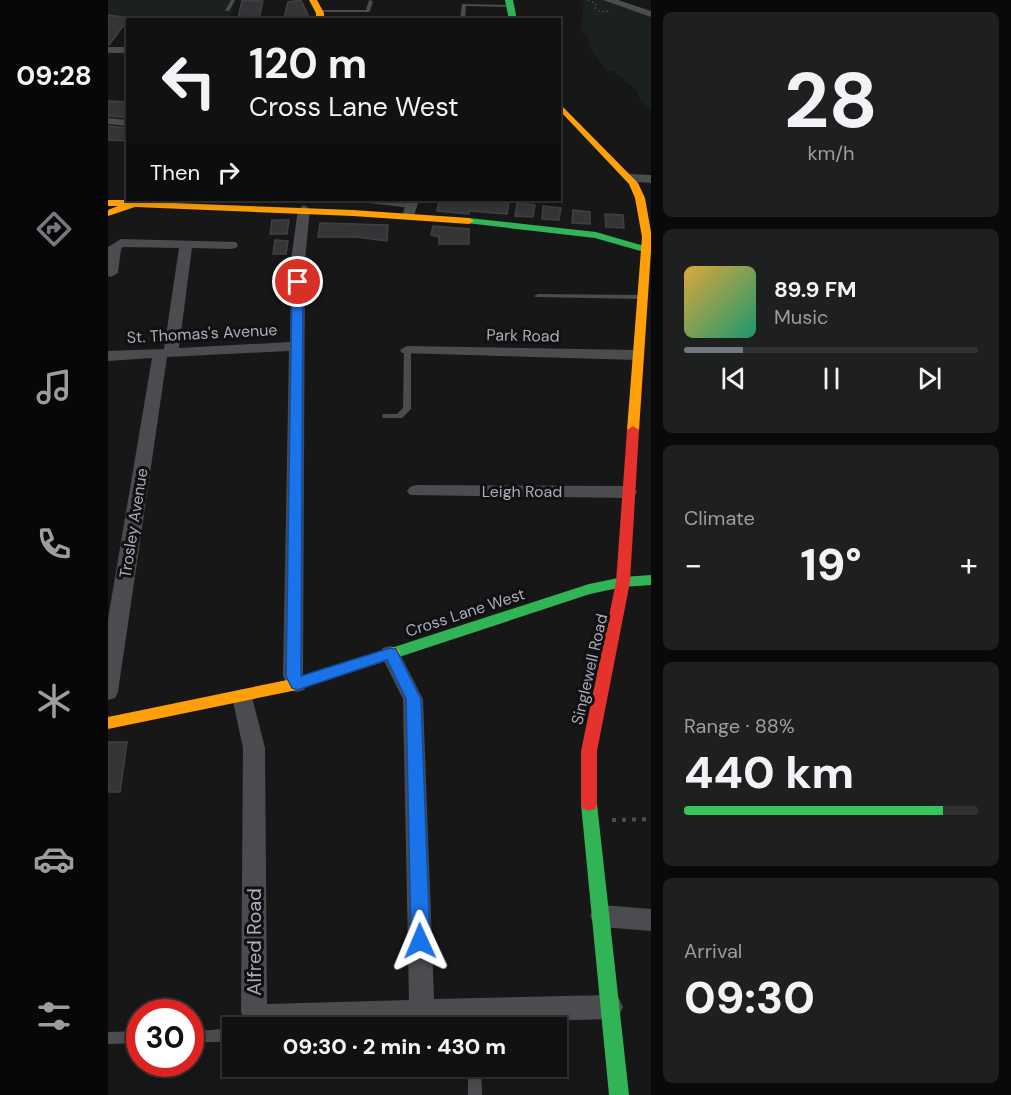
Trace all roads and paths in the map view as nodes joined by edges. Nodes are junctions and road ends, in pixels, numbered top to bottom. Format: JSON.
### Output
{"nodes":[{"id":1,"x":233,"y":0,"type":"edge"},
{"id":2,"x":588,"y":0,"type":"edge"},
{"id":3,"x":608,"y":0,"type":"edge"},
{"id":4,"x":371,"y":1,"type":"edge"},
{"id":5,"x":510,"y":8,"type":"edge"},
{"id":6,"x":227,"y":10,"type":"dead end"},
{"id":7,"x":318,"y":10,"type":"edge"},
{"id":8,"x":603,"y":11,"type":"dead end"},
{"id":9,"x":651,"y":14,"type":"edge"},
{"id":10,"x":204,"y":17,"type":"dead end"},
{"id":11,"x":133,"y":18,"type":"dead end"},
{"id":12,"x":462,"y":18,"type":"edge"},
{"id":13,"x":108,"y":50,"type":"edge"},
{"id":14,"x":126,"y":50,"type":"edge"},
{"id":15,"x":561,"y":108,"type":"edge"},
{"id":16,"x":108,"y":121,"type":"edge"},
{"id":17,"x":126,"y":123,"type":"edge"},
{"id":18,"x":630,"y":178,"type":"junction"},
{"id":19,"x":651,"y":179,"type":"edge"},
{"id":20,"x":367,"y":201,"type":"edge"},
{"id":21,"x":140,"y":202,"type":"edge"},
{"id":22,"x":168,"y":202,"type":"edge"},
{"id":23,"x":108,"y":203,"type":"edge"},
{"id":24,"x":218,"y":203,"type":"edge"},
{"id":25,"x":411,"y":207,"type":"edge"},
{"id":26,"x":304,"y":210,"type":"junction"},
{"id":27,"x":108,"y":213,"type":"edge"},
{"id":28,"x":649,"y":233,"type":"edge"},
{"id":29,"x":225,"y":242,"type":"dead end"},
{"id":30,"x":186,"y":244,"type":"junction"},
{"id":31,"x":649,"y":250,"type":"edge"},
{"id":32,"x":111,"y":273,"type":"dead end"},
{"id":33,"x":538,"y":296,"type":"dead end"},
{"id":34,"x":641,"y":297,"type":"junction"},
{"id":35,"x":297,"y":346,"type":"junction"},
{"id":36,"x":407,"y":350,"type":"joint"},
{"id":37,"x":166,"y":353,"type":"junction"},
{"id":38,"x":638,"y":355,"type":"junction"},
{"id":39,"x":108,"y":356,"type":"edge"},
{"id":40,"x":386,"y":416,"type":"dead end"},
{"id":41,"x":416,"y":491,"type":"dead end"},
{"id":42,"x":628,"y":492,"type":"junction"},
{"id":43,"x":651,"y":580,"type":"edge"},
{"id":44,"x":623,"y":582,"type":"junction"},
{"id":45,"x":390,"y":653,"type":"junction"},
{"id":46,"x":297,"y":684,"type":"junction"},
{"id":47,"x":108,"y":692,"type":"edge"},
{"id":48,"x":242,"y":697,"type":"junction"},
{"id":49,"x":108,"y":723,"type":"edge"},
{"id":50,"x":651,"y":819,"type":"edge"},
{"id":51,"x":604,"y":821,"type":"dead end"},
{"id":52,"x":602,"y":916,"type":"junction"},
{"id":53,"x":651,"y":920,"type":"edge"},
{"id":54,"x":610,"y":1007,"type":"junction"},
{"id":55,"x":422,"y":1012,"type":"junction"},
{"id":56,"x":246,"y":1017,"type":"edge"},
{"id":57,"x":260,"y":1017,"type":"edge"},
{"id":58,"x":458,"y":1017,"type":"edge"},
{"id":59,"x":495,"y":1017,"type":"edge"},
{"id":60,"x":222,"y":1035,"type":"edge"},
{"id":61,"x":204,"y":1036,"type":"edge"},
{"id":62,"x":126,"y":1037,"type":"edge"},
{"id":63,"x":108,"y":1038,"type":"edge"},
{"id":64,"x":474,"y":1077,"type":"edge"},
{"id":65,"x":475,"y":1095,"type":"edge"},
{"id":66,"x":619,"y":1095,"type":"edge"}],
"edges":[{"from":1,"to":6,"type":"lane"},
{"from":2,"to":8,"type":"path"},
{"from":3,"to":9,"type":"street"},
{"from":4,"to":7,"type":"lane"},
{"from":5,"to":12,"type":"lane"},
{"from":10,"to":11,"type":"lane"},
{"from":13,"to":14,"type":"street"},
{"from":15,"to":18,"type":"street"},
{"from":16,"to":17,"type":"street"},
{"from":18,"to":19,"type":"street"},
{"from":18,"to":28,"type":"street","name":"Singlewell Road"},
{"from":20,"to":25,"type":"lane"},
{"from":21,"to":22,"type":"street"},
{"from":21,"to":23,"type":"street"},
{"from":21,"to":27,"type":"street"},
{"from":22,"to":24,"type":"street"},
{"from":24,"to":26,"type":"street"},
{"from":25,"to":26,"type":"street"},
{"from":25,"to":31,"type":"street"},
{"from":26,"to":35,"type":"street"},
{"from":28,"to":31,"type":"street","name":"Singlewell Road"},
{"from":29,"to":30,"type":"street"},
{"from":30,"to":32,"type":"street"},
{"from":30,"to":37,"type":"street","name":"Trosley Avenue"},
{"from":31,"to":34,"type":"street","name":"Singlewell Road"},
{"from":33,"to":34,"type":"lane"},
{"from":34,"to":38,"type":"street","name":"Singlewell Road"},
{"from":35,"to":37,"type":"street","name":"St. Thomas's Avenue"},
{"from":35,"to":46,"type":"street"},
{"from":36,"to":38,"type":"street","name":"Park Road"},
{"from":36,"to":40,"type":"lane"},
{"from":37,"to":39,"type":"street","name":"St. Thomas's Avenue"},
{"from":37,"to":47,"type":"street","name":"Trosley Avenue"},
{"from":38,"to":42,"type":"street","name":"Singlewell Road"},
{"from":41,"to":42,"type":"street","name":"Leigh Road"},
{"from":42,"to":44,"type":"street","name":"Singlewell Road"},
{"from":43,"to":44,"type":"street","name":"Cross Lane West"},
{"from":44,"to":45,"type":"street","name":"Cross Lane West"},
{"from":44,"to":52,"type":"street","name":"Singlewell Road"},
{"from":45,"to":46,"type":"street","name":"Cross Lane West"},
{"from":45,"to":55,"type":"street"},
{"from":46,"to":48,"type":"street","name":"Cross Lane West"},
{"from":48,"to":49,"type":"street","name":"Cross Lane West"},
{"from":48,"to":56,"type":"street","name":"Alfred Road"},
{"from":50,"to":51,"type":"path"},
{"from":52,"to":53,"type":"street"},
{"from":52,"to":54,"type":"street","name":"Singlewell Road"},
{"from":54,"to":59,"type":"street","name":"Alfred Road"},
{"from":54,"to":66,"type":"street","name":"Singlewell Road"},
{"from":55,"to":57,"type":"street","name":"Alfred Road"},
{"from":55,"to":58,"type":"street","name":"Alfred Road"},
{"from":60,"to":61,"type":"lane"},
{"from":62,"to":63,"type":"lane"},
{"from":64,"to":65,"type":"lane"}]}
